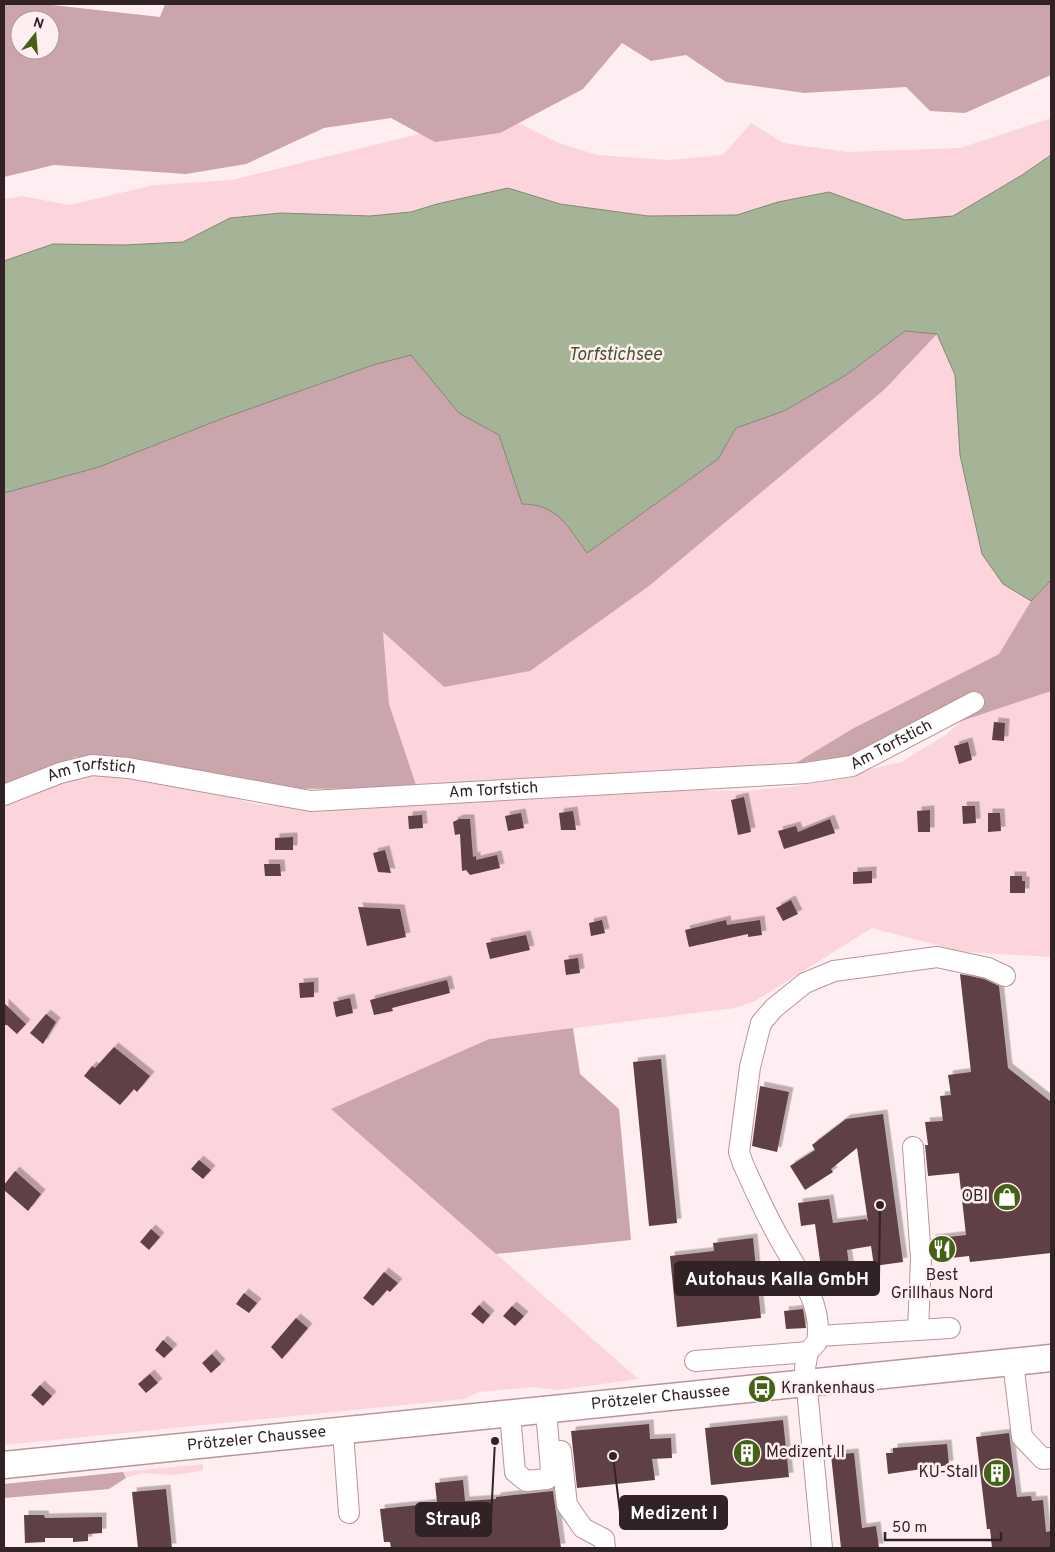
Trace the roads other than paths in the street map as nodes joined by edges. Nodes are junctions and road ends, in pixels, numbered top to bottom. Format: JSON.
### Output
{"nodes":[{"id":1,"x":974,"y":702,"type":"dead end"},
{"id":2,"x":4,"y":795,"type":"edge"},
{"id":3,"x":1005,"y":976,"type":"dead end"},
{"id":4,"x":913,"y":1147,"type":"dead end"},
{"id":5,"x":950,"y":1328,"type":"dead end"},
{"id":6,"x":918,"y":1330,"type":"junction"},
{"id":7,"x":813,"y":1344,"type":"junction"},
{"id":8,"x":1051,"y":1358,"type":"edge"},
{"id":9,"x":695,"y":1361,"type":"dead end"},
{"id":10,"x":1013,"y":1362,"type":"junction"},
{"id":11,"x":806,"y":1385,"type":"junction"},
{"id":12,"x":552,"y":1410,"type":"junction"},
{"id":13,"x":510,"y":1422,"type":"junction"},
{"id":14,"x":343,"y":1432,"type":"junction"},
{"id":15,"x":1051,"y":1458,"type":"edge"},
{"id":16,"x":4,"y":1465,"type":"edge"},
{"id":17,"x":349,"y":1513,"type":"dead end"},
{"id":18,"x":591,"y":1540,"type":"edge"},
{"id":19,"x":822,"y":1548,"type":"edge"}],
"edges":[{"from":1,"to":2,"type":"street","name":"Am Torfstich"},
{"from":3,"to":7,"type":"street"},
{"from":4,"to":6,"type":"street"},
{"from":5,"to":6,"type":"street"},
{"from":6,"to":7,"type":"street"},
{"from":7,"to":9,"type":"street"},
{"from":7,"to":11,"type":"street"},
{"from":8,"to":10,"type":"main road","name":"Prötzeler Chaussee"},
{"from":10,"to":11,"type":"main road","name":"Prötzeler Chaussee"},
{"from":10,"to":15,"type":"street"},
{"from":11,"to":12,"type":"main road","name":"Prötzeler Chaussee"},
{"from":11,"to":19,"type":"street"},
{"from":12,"to":13,"type":"main road","name":"Prötzeler Chaussee"},
{"from":12,"to":13,"type":"street"},
{"from":12,"to":18,"type":"street"},
{"from":13,"to":14,"type":"main road","name":"Prötzeler Chaussee"},
{"from":14,"to":16,"type":"main road","name":"Prötzeler Chaussee"},
{"from":14,"to":17,"type":"street"}]}
